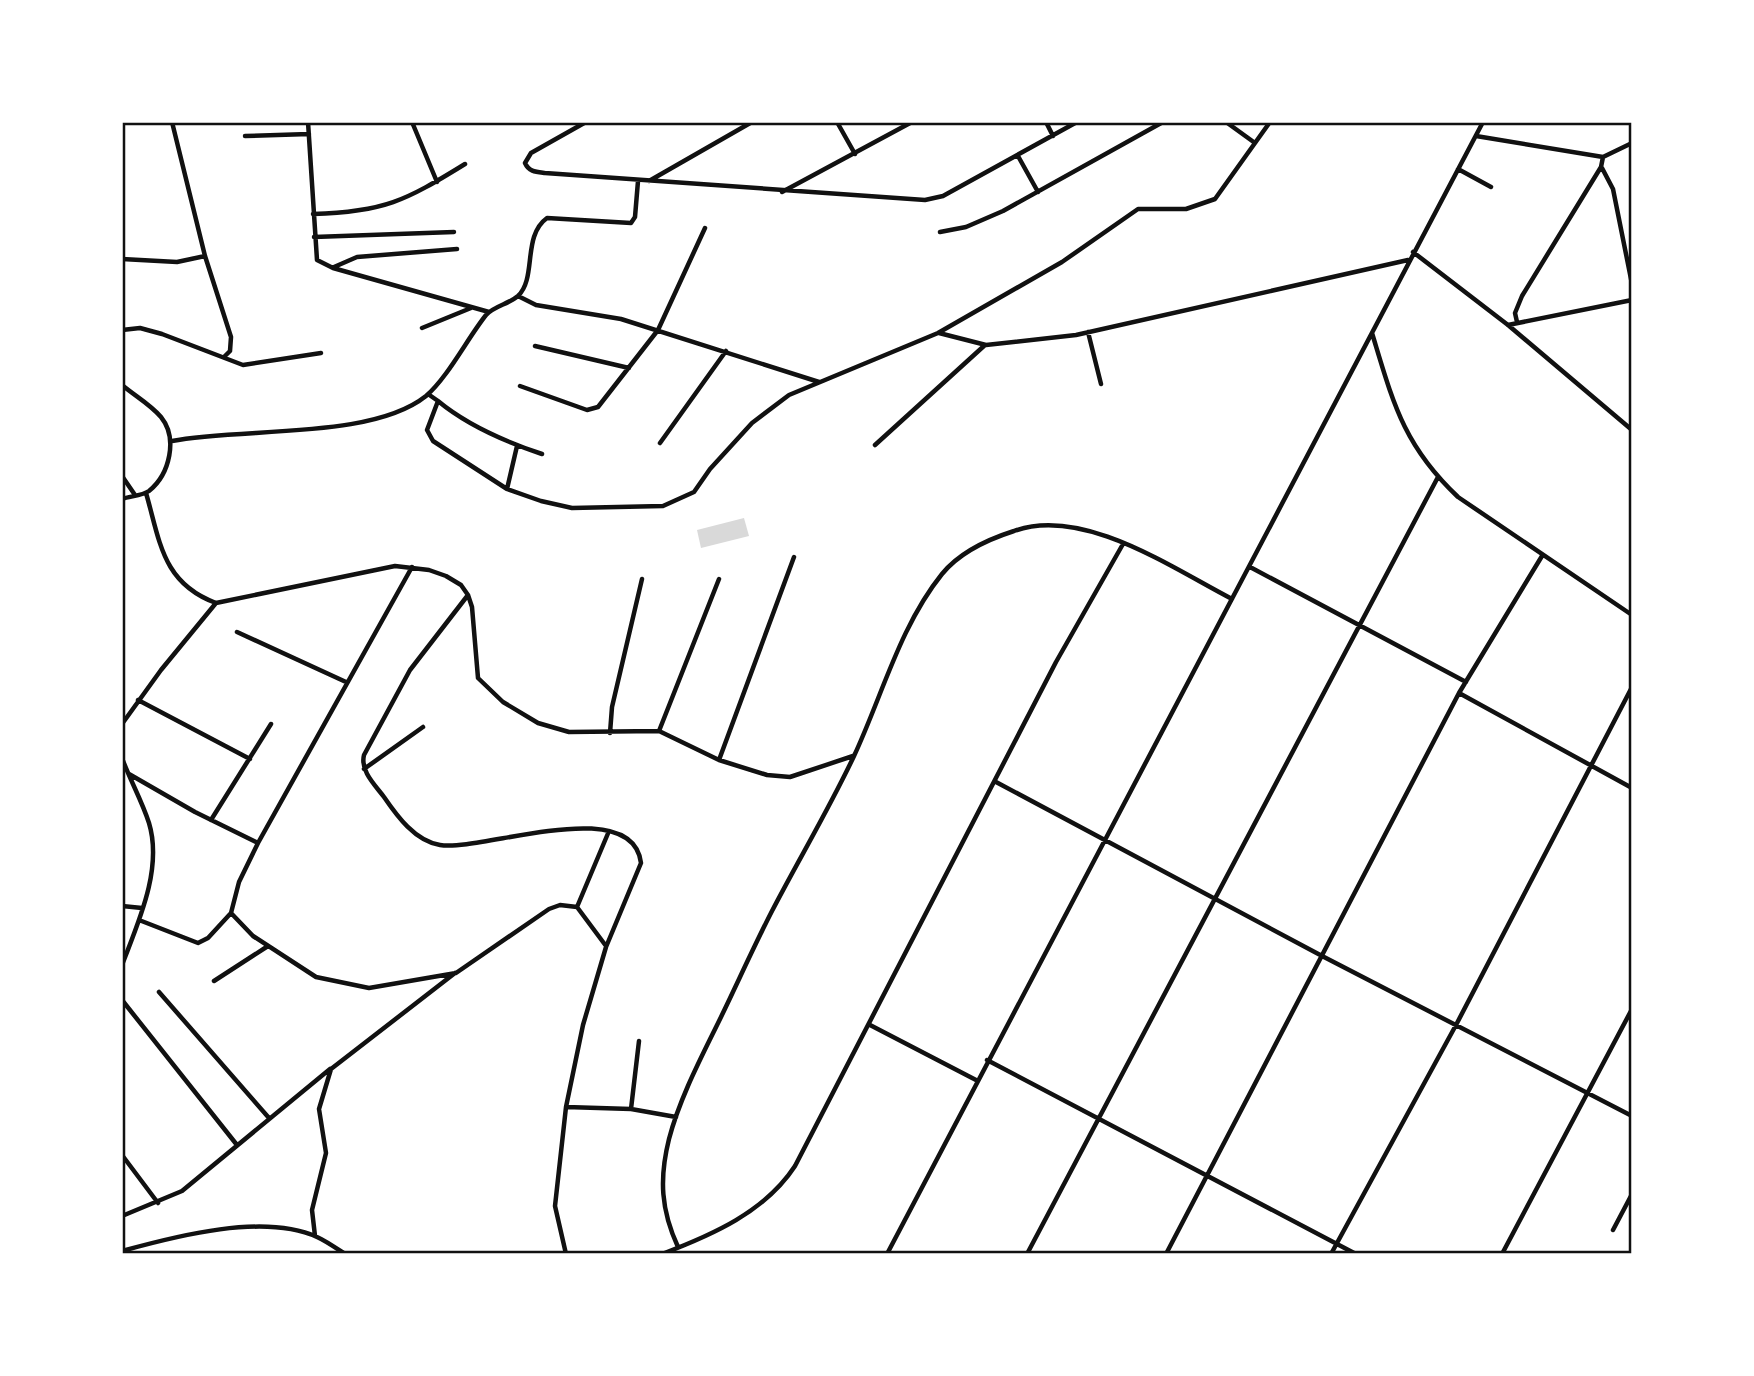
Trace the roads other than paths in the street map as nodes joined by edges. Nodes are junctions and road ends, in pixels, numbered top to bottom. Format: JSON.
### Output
{"nodes":[{"id":1,"x":172,"y":122,"type":"edge"},
{"id":2,"x":308,"y":122,"type":"edge"},
{"id":3,"x":412,"y":122,"type":"edge"},
{"id":4,"x":586,"y":122,"type":"edge"},
{"id":5,"x":752,"y":122,"type":"edge"},
{"id":6,"x":837,"y":122,"type":"edge"},
{"id":7,"x":912,"y":122,"type":"edge"},
{"id":8,"x":1046,"y":122,"type":"edge"},
{"id":9,"x":1077,"y":122,"type":"edge"},
{"id":10,"x":1163,"y":122,"type":"edge"},
{"id":11,"x":1227,"y":122,"type":"edge"},
{"id":12,"x":1270,"y":122,"type":"edge"},
{"id":13,"x":1483,"y":122,"type":"edge"},
{"id":14,"x":309,"y":134,"type":"junction"},
{"id":15,"x":245,"y":136,"type":"dead end"},
{"id":16,"x":1053,"y":136,"type":"junction"},
{"id":17,"x":1476,"y":136,"type":"junction"},
{"id":18,"x":1255,"y":143,"type":"junction"},
{"id":19,"x":1632,"y":143,"type":"edge"},
{"id":20,"x":855,"y":154,"type":"junction"},
{"id":21,"x":1018,"y":156,"type":"junction"},
{"id":22,"x":1603,"y":157,"type":"junction"},
{"id":23,"x":465,"y":164,"type":"dead end"},
{"id":24,"x":1601,"y":167,"type":"junction"},
{"id":25,"x":1458,"y":169,"type":"junction"},
{"id":26,"x":638,"y":181,"type":"junction"},
{"id":27,"x":648,"y":181,"type":"junction"},
{"id":28,"x":437,"y":182,"type":"junction"},
{"id":29,"x":1491,"y":187,"type":"dead end"},
{"id":30,"x":782,"y":192,"type":"junction"},
{"id":31,"x":1038,"y":192,"type":"junction"},
{"id":32,"x":313,"y":214,"type":"junction"},
{"id":33,"x":705,"y":228,"type":"dead end"},
{"id":34,"x":454,"y":232,"type":"dead end"},
{"id":35,"x":940,"y":232,"type":"dead end"},
{"id":36,"x":314,"y":237,"type":"junction"},
{"id":37,"x":457,"y":249,"type":"dead end"},
{"id":38,"x":1413,"y":252,"type":"junction"},
{"id":39,"x":205,"y":256,"type":"junction"},
{"id":40,"x":122,"y":259,"type":"edge"},
{"id":41,"x":1408,"y":260,"type":"junction"},
{"id":42,"x":333,"y":268,"type":"junction"},
{"id":43,"x":1632,"y":285,"type":"edge"},
{"id":44,"x":518,"y":296,"type":"junction"},
{"id":45,"x":1632,"y":300,"type":"edge"},
{"id":46,"x":472,"y":307,"type":"junction"},
{"id":47,"x":489,"y":312,"type":"junction"},
{"id":48,"x":1517,"y":322,"type":"junction"},
{"id":49,"x":1508,"y":325,"type":"junction"},
{"id":50,"x":422,"y":328,"type":"dead end"},
{"id":51,"x":122,"y":330,"type":"edge"},
{"id":52,"x":657,"y":330,"type":"junction"},
{"id":53,"x":1087,"y":332,"type":"junction"},
{"id":54,"x":938,"y":333,"type":"junction"},
{"id":55,"x":1372,"y":333,"type":"junction"},
{"id":56,"x":986,"y":345,"type":"junction"},
{"id":57,"x":535,"y":346,"type":"dead end"},
{"id":58,"x":726,"y":352,"type":"junction"},
{"id":59,"x":321,"y":353,"type":"dead end"},
{"id":60,"x":224,"y":357,"type":"junction"},
{"id":61,"x":629,"y":368,"type":"junction"},
{"id":62,"x":820,"y":383,"type":"junction"},
{"id":63,"x":1101,"y":384,"type":"dead end"},
{"id":64,"x":122,"y":385,"type":"edge"},
{"id":65,"x":520,"y":386,"type":"dead end"},
{"id":66,"x":428,"y":394,"type":"junction"},
{"id":67,"x":438,"y":401,"type":"junction"},
{"id":68,"x":1632,"y":430,"type":"edge"},
{"id":69,"x":172,"y":441,"type":"junction"},
{"id":70,"x":660,"y":443,"type":"dead end"},
{"id":71,"x":875,"y":445,"type":"dead end"},
{"id":72,"x":517,"y":446,"type":"junction"},
{"id":73,"x":542,"y":454,"type":"dead end"},
{"id":74,"x":122,"y":476,"type":"edge"},
{"id":75,"x":1438,"y":477,"type":"junction"},
{"id":76,"x":507,"y":488,"type":"junction"},
{"id":77,"x":146,"y":493,"type":"junction"},
{"id":78,"x":135,"y":495,"type":"junction"},
{"id":79,"x":122,"y":499,"type":"edge"},
{"id":80,"x":1123,"y":544,"type":"junction"},
{"id":81,"x":1542,"y":556,"type":"junction"},
{"id":82,"x":794,"y":557,"type":"dead end"},
{"id":83,"x":412,"y":567,"type":"junction"},
{"id":84,"x":1250,"y":567,"type":"junction"},
{"id":85,"x":642,"y":579,"type":"dead end"},
{"id":86,"x":719,"y":579,"type":"dead end"},
{"id":87,"x":468,"y":595,"type":"junction"},
{"id":88,"x":1232,"y":599,"type":"junction"},
{"id":89,"x":216,"y":603,"type":"junction"},
{"id":90,"x":1632,"y":615,"type":"edge"},
{"id":91,"x":1359,"y":627,"type":"junction"},
{"id":92,"x":237,"y":632,"type":"dead end"},
{"id":93,"x":346,"y":682,"type":"junction"},
{"id":94,"x":1466,"y":682,"type":"junction"},
{"id":95,"x":1632,"y":687,"type":"edge"},
{"id":96,"x":1459,"y":693,"type":"junction"},
{"id":97,"x":138,"y":700,"type":"junction"},
{"id":98,"x":122,"y":723,"type":"edge"},
{"id":99,"x":271,"y":724,"type":"dead end"},
{"id":100,"x":423,"y":727,"type":"dead end"},
{"id":101,"x":659,"y":731,"type":"junction"},
{"id":102,"x":610,"y":733,"type":"junction"},
{"id":103,"x":854,"y":756,"type":"junction"},
{"id":104,"x":122,"y":758,"type":"edge"},
{"id":105,"x":250,"y":759,"type":"junction"},
{"id":106,"x":719,"y":760,"type":"junction"},
{"id":107,"x":1590,"y":765,"type":"junction"},
{"id":108,"x":364,"y":769,"type":"junction"},
{"id":109,"x":129,"y":773,"type":"junction"},
{"id":110,"x":996,"y":782,"type":"junction"},
{"id":111,"x":1632,"y":788,"type":"edge"},
{"id":112,"x":211,"y":820,"type":"junction"},
{"id":113,"x":609,"y":831,"type":"junction"},
{"id":114,"x":1104,"y":839,"type":"junction"},
{"id":115,"x":258,"y":843,"type":"junction"},
{"id":116,"x":1215,"y":897,"type":"junction"},
{"id":117,"x":122,"y":906,"type":"edge"},
{"id":118,"x":577,"y":907,"type":"junction"},
{"id":119,"x":142,"y":908,"type":"junction"},
{"id":120,"x":231,"y":913,"type":"junction"},
{"id":121,"x":139,"y":919,"type":"junction"},
{"id":122,"x":268,"y":946,"type":"junction"},
{"id":123,"x":606,"y":947,"type":"junction"},
{"id":124,"x":1324,"y":957,"type":"junction"},
{"id":125,"x":122,"y":965,"type":"edge"},
{"id":126,"x":456,"y":973,"type":"junction"},
{"id":127,"x":214,"y":981,"type":"dead end"},
{"id":128,"x":159,"y":992,"type":"dead end"},
{"id":129,"x":122,"y":1000,"type":"edge"},
{"id":130,"x":1632,"y":1009,"type":"edge"},
{"id":131,"x":870,"y":1025,"type":"junction"},
{"id":132,"x":1456,"y":1025,"type":"junction"},
{"id":133,"x":639,"y":1041,"type":"dead end"},
{"id":134,"x":987,"y":1060,"type":"junction"},
{"id":135,"x":331,"y":1069,"type":"junction"},
{"id":136,"x":976,"y":1080,"type":"junction"},
{"id":137,"x":1588,"y":1093,"type":"junction"},
{"id":138,"x":566,"y":1107,"type":"junction"},
{"id":139,"x":631,"y":1109,"type":"junction"},
{"id":140,"x":1632,"y":1116,"type":"edge"},
{"id":141,"x":676,"y":1117,"type":"junction"},
{"id":142,"x":270,"y":1118,"type":"junction"},
{"id":143,"x":1100,"y":1118,"type":"junction"},
{"id":144,"x":237,"y":1145,"type":"junction"},
{"id":145,"x":122,"y":1155,"type":"edge"},
{"id":146,"x":1207,"y":1178,"type":"junction"},
{"id":147,"x":1632,"y":1194,"type":"edge"},
{"id":148,"x":158,"y":1203,"type":"junction"},
{"id":149,"x":122,"y":1207,"type":"edge"},
{"id":150,"x":129,"y":1213,"type":"junction"},
{"id":151,"x":122,"y":1216,"type":"edge"},
{"id":152,"x":1613,"y":1230,"type":"dead end"},
{"id":153,"x":315,"y":1236,"type":"junction"},
{"id":154,"x":1336,"y":1244,"type":"junction"},
{"id":155,"x":678,"y":1247,"type":"junction"},
{"id":156,"x":122,"y":1251,"type":"edge"},
{"id":157,"x":345,"y":1254,"type":"edge"},
{"id":158,"x":566,"y":1254,"type":"edge"},
{"id":159,"x":662,"y":1254,"type":"edge"},
{"id":160,"x":887,"y":1254,"type":"edge"},
{"id":161,"x":1027,"y":1254,"type":"edge"},
{"id":162,"x":1166,"y":1254,"type":"edge"},
{"id":163,"x":1331,"y":1254,"type":"edge"},
{"id":164,"x":1356,"y":1254,"type":"edge"},
{"id":165,"x":1502,"y":1254,"type":"edge"}],
"edges":[{"from":1,"to":39,"type":"street"},
{"from":2,"to":14,"type":"street"},
{"from":3,"to":28,"type":"street"},
{"from":4,"to":26,"type":"street"},
{"from":5,"to":27,"type":"street"},
{"from":6,"to":20,"type":"street"},
{"from":7,"to":20,"type":"street"},
{"from":8,"to":16,"type":"street"},
{"from":9,"to":16,"type":"street"},
{"from":10,"to":31,"type":"street"},
{"from":11,"to":18,"type":"street"},
{"from":12,"to":18,"type":"street"},
{"from":13,"to":17,"type":"street"},
{"from":14,"to":15,"type":"street"},
{"from":14,"to":32,"type":"street"},
{"from":16,"to":21,"type":"street"},
{"from":17,"to":22,"type":"street"},
{"from":17,"to":25,"type":"street"},
{"from":18,"to":54,"type":"street"},
{"from":19,"to":22,"type":"street"},
{"from":20,"to":30,"type":"street"},
{"from":21,"to":30,"type":"street"},
{"from":21,"to":31,"type":"street"},
{"from":22,"to":24,"type":"street"},
{"from":23,"to":28,"type":"street"},
{"from":24,"to":43,"type":"street"},
{"from":24,"to":48,"type":"street"},
{"from":25,"to":29,"type":"street"},
{"from":25,"to":38,"type":"street"},
{"from":26,"to":27,"type":"street"},
{"from":26,"to":44,"type":"street"},
{"from":27,"to":30,"type":"street"},
{"from":28,"to":32,"type":"street"},
{"from":31,"to":35,"type":"street"},
{"from":32,"to":36,"type":"street"},
{"from":33,"to":52,"type":"street"},
{"from":34,"to":36,"type":"street"},
{"from":36,"to":42,"type":"street"},
{"from":37,"to":42,"type":"street"},
{"from":38,"to":41,"type":"street"},
{"from":38,"to":49,"type":"street"},
{"from":39,"to":40,"type":"street"},
{"from":39,"to":60,"type":"street"},
{"from":41,"to":53,"type":"street"},
{"from":41,"to":55,"type":"street"},
{"from":42,"to":46,"type":"street"},
{"from":44,"to":47,"type":"street"},
{"from":44,"to":52,"type":"street"},
{"from":45,"to":48,"type":"street"},
{"from":46,"to":47,"type":"street"},
{"from":46,"to":50,"type":"street"},
{"from":47,"to":66,"type":"street"},
{"from":48,"to":49,"type":"street"},
{"from":49,"to":68,"type":"street"},
{"from":51,"to":60,"type":"street"},
{"from":52,"to":58,"type":"street"},
{"from":52,"to":61,"type":"street"},
{"from":53,"to":56,"type":"street"},
{"from":53,"to":63,"type":"street"},
{"from":54,"to":56,"type":"street"},
{"from":54,"to":62,"type":"street"},
{"from":55,"to":75,"type":"street"},
{"from":55,"to":84,"type":"street"},
{"from":56,"to":71,"type":"street"},
{"from":57,"to":61,"type":"street"},
{"from":58,"to":62,"type":"street"},
{"from":58,"to":70,"type":"street"},
{"from":59,"to":60,"type":"street"},
{"from":61,"to":65,"type":"street"},
{"from":62,"to":76,"type":"street"},
{"from":64,"to":69,"type":"street"},
{"from":66,"to":67,"type":"street"},
{"from":66,"to":69,"type":"street"},
{"from":67,"to":72,"type":"street"},
{"from":67,"to":76,"type":"street"},
{"from":69,"to":77,"type":"street"},
{"from":72,"to":73,"type":"street"},
{"from":72,"to":76,"type":"street"},
{"from":74,"to":78,"type":"street"},
{"from":75,"to":81,"type":"street"},
{"from":75,"to":91,"type":"street"},
{"from":77,"to":78,"type":"street"},
{"from":77,"to":89,"type":"street"},
{"from":78,"to":79,"type":"street"},
{"from":80,"to":88,"type":"street"},
{"from":80,"to":103,"type":"street"},
{"from":80,"to":110,"type":"street"},
{"from":81,"to":90,"type":"street"},
{"from":81,"to":94,"type":"street"},
{"from":82,"to":106,"type":"street"},
{"from":83,"to":87,"type":"street"},
{"from":83,"to":89,"type":"street"},
{"from":83,"to":93,"type":"street"},
{"from":84,"to":88,"type":"street"},
{"from":84,"to":91,"type":"street"},
{"from":85,"to":102,"type":"street"},
{"from":86,"to":101,"type":"street"},
{"from":87,"to":102,"type":"street"},
{"from":87,"to":108,"type":"street"},
{"from":88,"to":114,"type":"street"},
{"from":89,"to":97,"type":"street"},
{"from":91,"to":94,"type":"street"},
{"from":91,"to":116,"type":"street"},
{"from":92,"to":93,"type":"street"},
{"from":93,"to":115,"type":"street"},
{"from":94,"to":96,"type":"street"},
{"from":95,"to":107,"type":"street"},
{"from":96,"to":107,"type":"street"},
{"from":96,"to":124,"type":"street"},
{"from":97,"to":98,"type":"street"},
{"from":97,"to":105,"type":"street"},
{"from":99,"to":105,"type":"street"},
{"from":100,"to":108,"type":"street"},
{"from":101,"to":102,"type":"street"},
{"from":101,"to":106,"type":"street"},
{"from":103,"to":106,"type":"street"},
{"from":103,"to":141,"type":"street"},
{"from":104,"to":109,"type":"street"},
{"from":105,"to":112,"type":"street"},
{"from":107,"to":111,"type":"street"},
{"from":107,"to":132,"type":"street"},
{"from":108,"to":113,"type":"street"},
{"from":109,"to":112,"type":"street"},
{"from":109,"to":119,"type":"street"},
{"from":110,"to":114,"type":"street"},
{"from":110,"to":131,"type":"street"},
{"from":112,"to":115,"type":"street"},
{"from":113,"to":118,"type":"street"},
{"from":113,"to":123,"type":"street"},
{"from":114,"to":116,"type":"street"},
{"from":114,"to":134,"type":"street"},
{"from":115,"to":120,"type":"street"},
{"from":116,"to":124,"type":"street"},
{"from":116,"to":143,"type":"street"},
{"from":117,"to":119,"type":"street"},
{"from":118,"to":123,"type":"street"},
{"from":118,"to":126,"type":"street"},
{"from":119,"to":121,"type":"street"},
{"from":120,"to":121,"type":"street"},
{"from":120,"to":122,"type":"street"},
{"from":121,"to":125,"type":"street"},
{"from":122,"to":126,"type":"street"},
{"from":122,"to":127,"type":"street"},
{"from":123,"to":138,"type":"street"},
{"from":124,"to":132,"type":"street"},
{"from":124,"to":146,"type":"street"},
{"from":126,"to":135,"type":"street"},
{"from":128,"to":142,"type":"street"},
{"from":129,"to":144,"type":"street"},
{"from":130,"to":137,"type":"street"},
{"from":131,"to":136,"type":"street"},
{"from":131,"to":155,"type":"street"},
{"from":132,"to":137,"type":"street"},
{"from":132,"to":154,"type":"street"},
{"from":133,"to":139,"type":"street"},
{"from":134,"to":136,"type":"street"},
{"from":134,"to":143,"type":"street"},
{"from":135,"to":142,"type":"street"},
{"from":135,"to":153,"type":"street"},
{"from":136,"to":160,"type":"street"},
{"from":137,"to":140,"type":"street"},
{"from":137,"to":165,"type":"street"},
{"from":138,"to":139,"type":"street"},
{"from":138,"to":158,"type":"street"},
{"from":139,"to":141,"type":"street"},
{"from":141,"to":155,"type":"street"},
{"from":142,"to":144,"type":"street"},
{"from":143,"to":146,"type":"street"},
{"from":143,"to":161,"type":"street"},
{"from":144,"to":148,"type":"street"},
{"from":145,"to":148,"type":"street"},
{"from":146,"to":154,"type":"street"},
{"from":146,"to":162,"type":"street"},
{"from":147,"to":152,"type":"street"},
{"from":148,"to":150,"type":"street"},
{"from":149,"to":150,"type":"street"},
{"from":150,"to":151,"type":"street"},
{"from":153,"to":156,"type":"street"},
{"from":153,"to":157,"type":"street"},
{"from":154,"to":163,"type":"street"},
{"from":154,"to":164,"type":"street"},
{"from":155,"to":159,"type":"street"}]}
